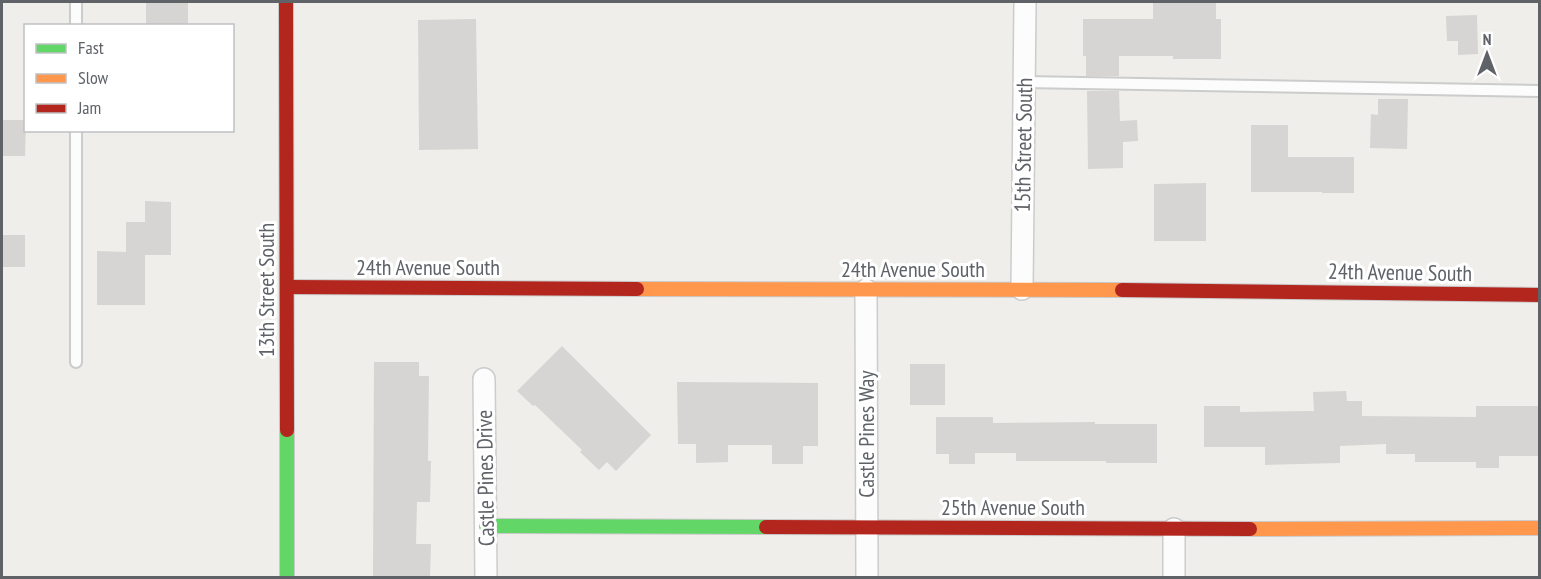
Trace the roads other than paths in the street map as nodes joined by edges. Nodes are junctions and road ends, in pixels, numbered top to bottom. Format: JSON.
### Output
{"nodes":[{"id":1,"x":76,"y":2,"type":"edge"},
{"id":2,"x":286,"y":2,"type":"edge"},
{"id":3,"x":1026,"y":2,"type":"edge"},
{"id":4,"x":76,"y":24,"type":"edge"},
{"id":5,"x":1024,"y":82,"type":"junction"},
{"id":6,"x":1539,"y":91,"type":"edge"},
{"id":7,"x":76,"y":132,"type":"edge"},
{"id":8,"x":288,"y":287,"type":"junction"},
{"id":9,"x":1022,"y":289,"type":"junction"},
{"id":10,"x":866,"y":290,"type":"junction"},
{"id":11,"x":1539,"y":295,"type":"edge"},
{"id":12,"x":76,"y":362,"type":"dead end"},
{"id":13,"x":484,"y":379,"type":"dead end"},
{"id":14,"x":486,"y":526,"type":"junction"},
{"id":15,"x":866,"y":527,"type":"junction"},
{"id":16,"x":1539,"y":528,"type":"edge"},
{"id":17,"x":1174,"y":529,"type":"junction"},
{"id":18,"x":287,"y":578,"type":"edge"},
{"id":19,"x":486,"y":578,"type":"edge"},
{"id":20,"x":867,"y":578,"type":"edge"},
{"id":21,"x":1174,"y":578,"type":"edge"}],
"edges":[{"from":1,"to":4,"type":"lane"},
{"from":2,"to":8,"type":"street","name":"13th Street South"},
{"from":3,"to":5,"type":"street","name":"15th Street South"},
{"from":5,"to":6,"type":"lane"},
{"from":5,"to":9,"type":"street","name":"15th Street South"},
{"from":7,"to":12,"type":"lane"},
{"from":8,"to":10,"type":"street","name":"24th Avenue South"},
{"from":8,"to":18,"type":"street","name":"13th Street South"},
{"from":9,"to":10,"type":"street","name":"24th Avenue South"},
{"from":9,"to":11,"type":"street","name":"24th Avenue South"},
{"from":10,"to":15,"type":"street","name":"Castle Pines Way"},
{"from":13,"to":14,"type":"street","name":"Castle Pines Drive"},
{"from":14,"to":15,"type":"street","name":"25th Avenue South"},
{"from":14,"to":19,"type":"street","name":"Castle Pines Drive"},
{"from":15,"to":17,"type":"street","name":"25th Avenue South"},
{"from":15,"to":20,"type":"street","name":"Castle Pines Way"},
{"from":16,"to":17,"type":"street","name":"25th Avenue South"},
{"from":17,"to":21,"type":"street"}]}
